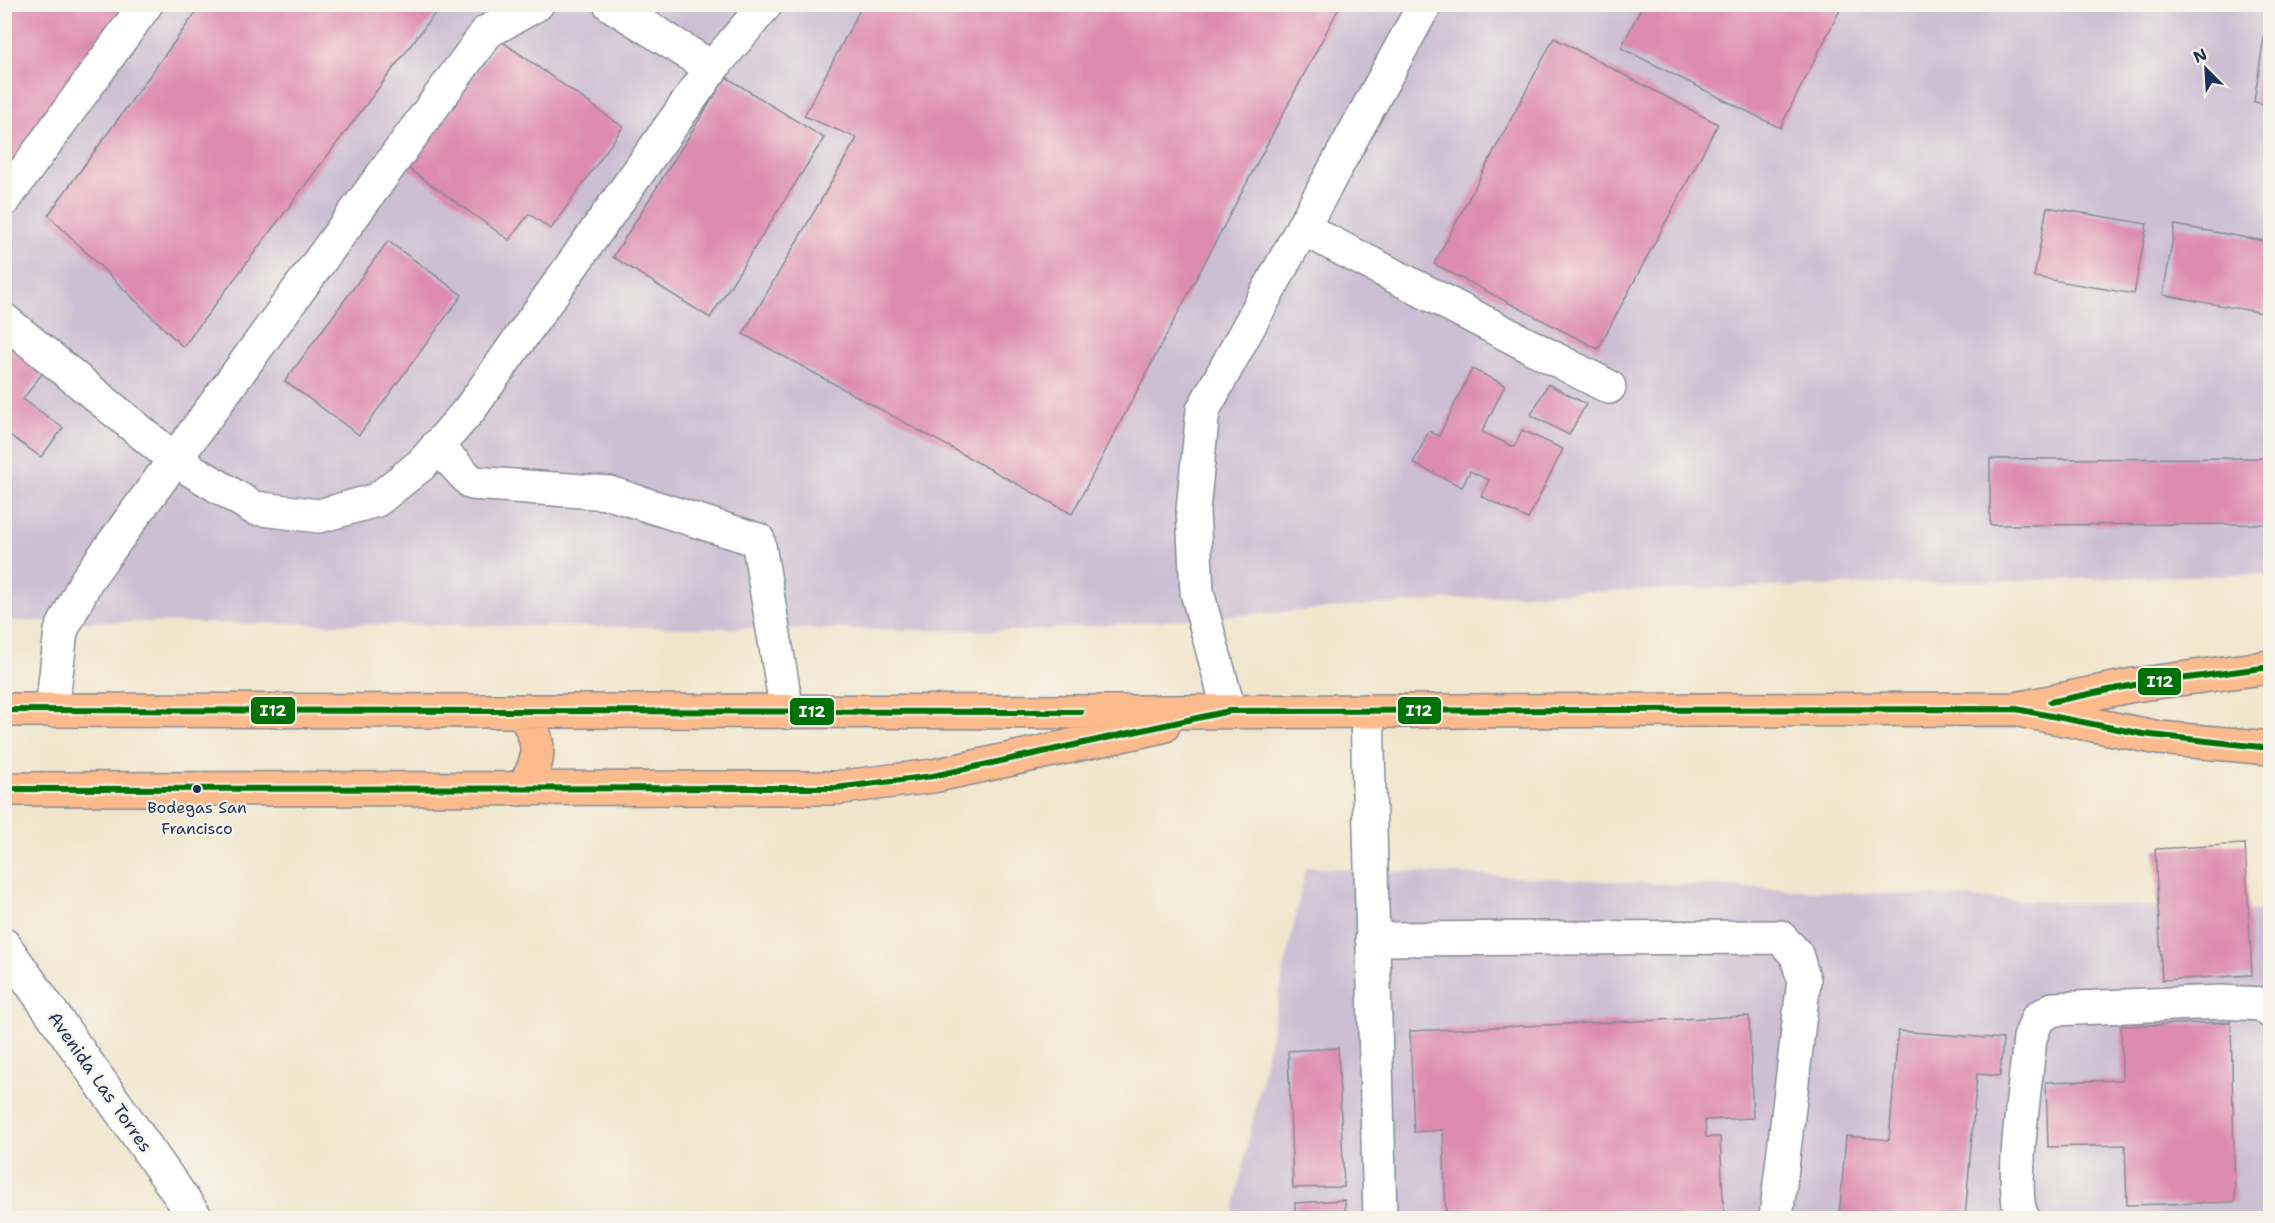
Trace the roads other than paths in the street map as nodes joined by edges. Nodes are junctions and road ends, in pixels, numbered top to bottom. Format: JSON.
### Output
{"nodes":[{"id":1,"x":146,"y":4,"type":"edge"},
{"id":2,"x":537,"y":4,"type":"edge"},
{"id":3,"x":766,"y":4,"type":"edge"},
{"id":4,"x":1425,"y":4,"type":"edge"},
{"id":5,"x":614,"y":6,"type":"edge"},
{"id":6,"x":712,"y":68,"type":"junction"},
{"id":7,"x":4,"y":200,"type":"edge"},
{"id":8,"x":1302,"y":228,"type":"junction"},
{"id":9,"x":4,"y":320,"type":"edge"},
{"id":10,"x":1609,"y":387,"type":"dead end"},
{"id":11,"x":437,"y":446,"type":"junction"},
{"id":12,"x":175,"y":460,"type":"junction"},
{"id":13,"x":2271,"y":668,"type":"edge"},
{"id":14,"x":2016,"y":709,"type":"junction"},
{"id":15,"x":4,"y":710,"type":"edge"},
{"id":16,"x":52,"y":710,"type":"junction"},
{"id":17,"x":1228,"y":711,"type":"junction"},
{"id":18,"x":1367,"y":711,"type":"junction"},
{"id":19,"x":521,"y":712,"type":"junction"},
{"id":20,"x":787,"y":712,"type":"junction"},
{"id":21,"x":2271,"y":748,"type":"edge"},
{"id":22,"x":4,"y":789,"type":"edge"},
{"id":23,"x":520,"y":789,"type":"junction"},
{"id":24,"x":1372,"y":939,"type":"junction"},
{"id":25,"x":4,"y":945,"type":"edge"},
{"id":26,"x":2271,"y":1011,"type":"edge"},
{"id":27,"x":196,"y":1218,"type":"edge"},
{"id":28,"x":1380,"y":1218,"type":"edge"},
{"id":29,"x":1776,"y":1218,"type":"edge"},
{"id":30,"x":2023,"y":1218,"type":"edge"}],
"edges":[{"from":1,"to":7,"type":"street"},
{"from":2,"to":12,"type":"street"},
{"from":3,"to":6,"type":"street"},
{"from":4,"to":8,"type":"street"},
{"from":5,"to":6,"type":"street"},
{"from":6,"to":11,"type":"street"},
{"from":8,"to":10,"type":"street"},
{"from":8,"to":17,"type":"street"},
{"from":9,"to":12,"type":"street"},
{"from":11,"to":12,"type":"street"},
{"from":11,"to":20,"type":"street"},
{"from":12,"to":16,"type":"street"},
{"from":13,"to":14,"type":"main road"},
{"from":14,"to":18,"type":"main road"},
{"from":14,"to":21,"type":"main road"},
{"from":15,"to":16,"type":"main road"},
{"from":16,"to":19,"type":"main road"},
{"from":17,"to":18,"type":"main road"},
{"from":17,"to":20,"type":"main road"},
{"from":17,"to":23,"type":"main road"},
{"from":18,"to":24,"type":"street"},
{"from":19,"to":20,"type":"main road"},
{"from":19,"to":23,"type":"main road"},
{"from":22,"to":23,"type":"main road"},
{"from":24,"to":28,"type":"street"},
{"from":24,"to":29,"type":"street"},
{"from":25,"to":27,"type":"street","name":"Avenida Las Torres"},
{"from":26,"to":30,"type":"street"}]}
